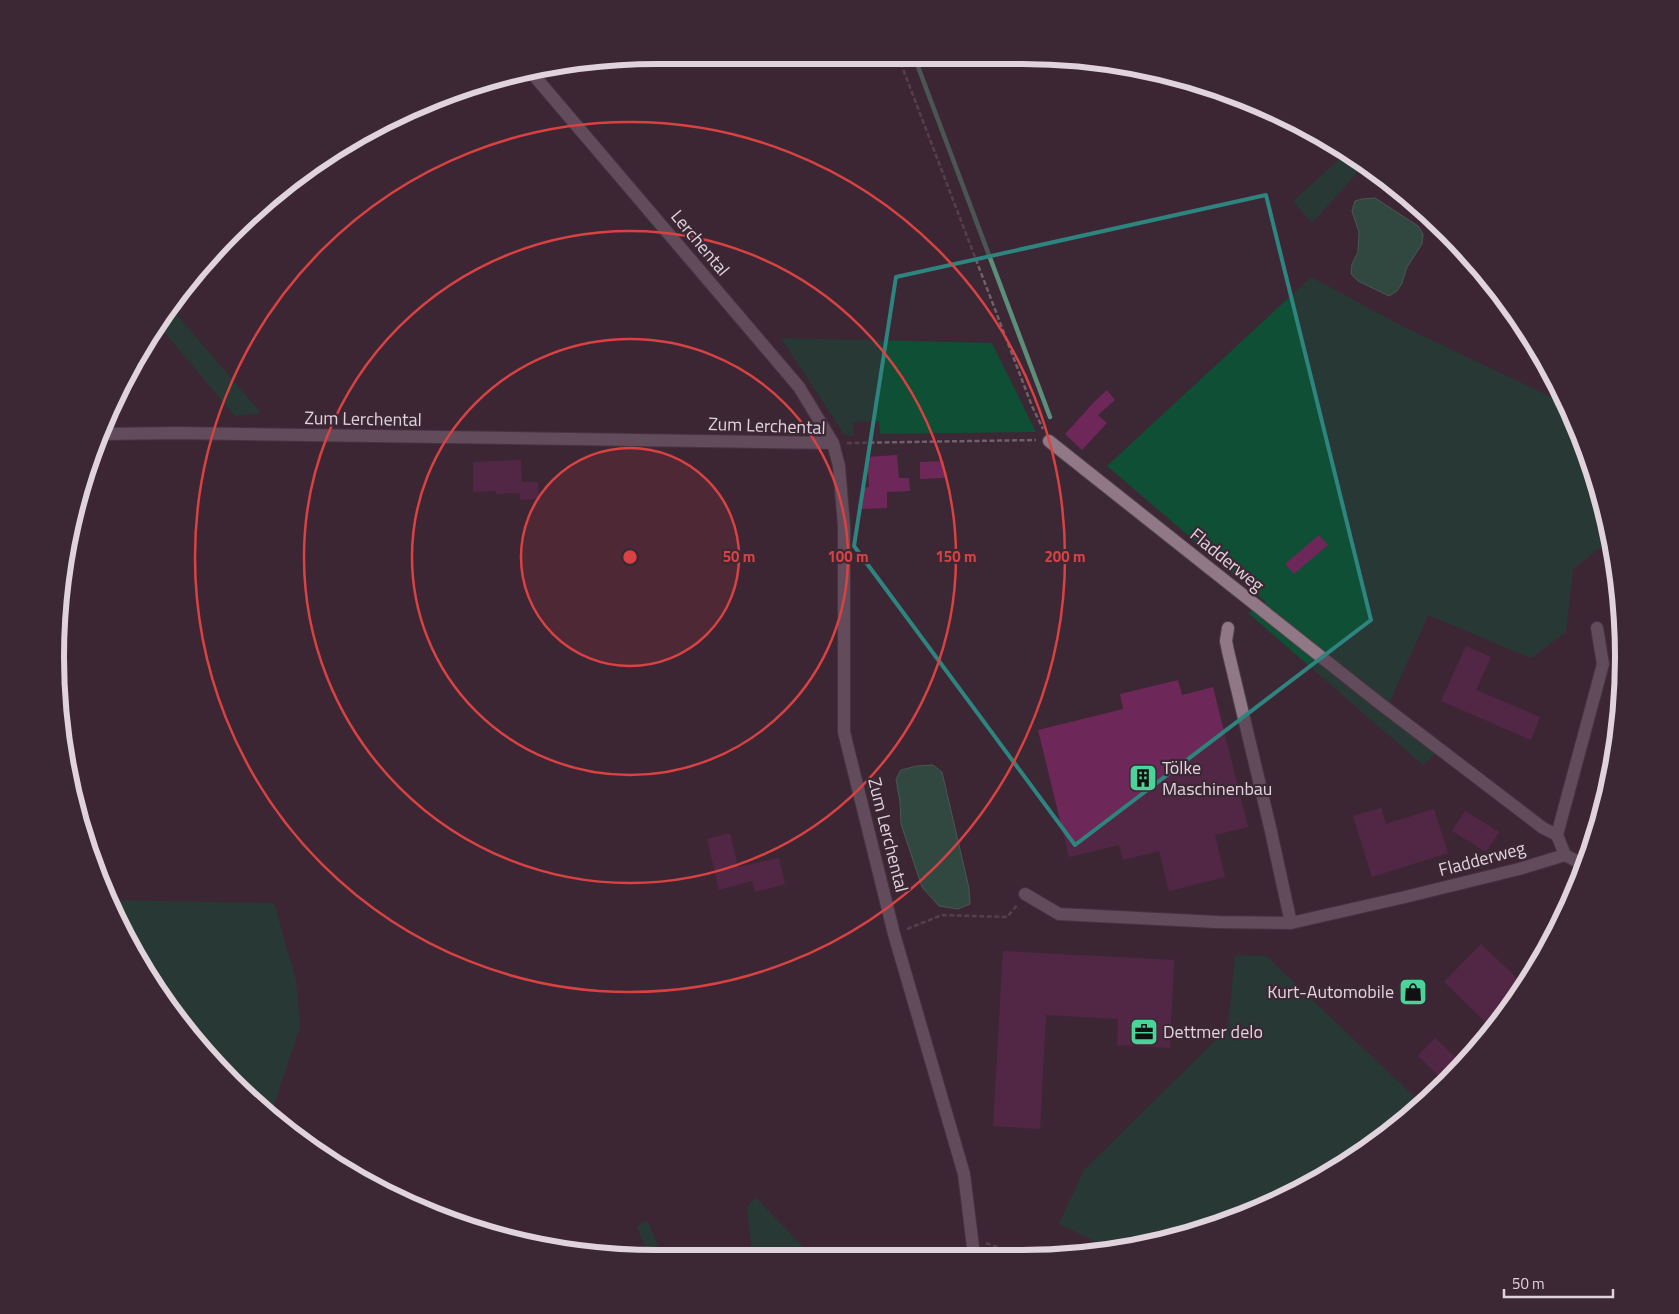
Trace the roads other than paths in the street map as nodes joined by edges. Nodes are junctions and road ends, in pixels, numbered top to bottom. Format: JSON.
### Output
{"nodes":[{"id":1,"x":535,"y":76,"type":"edge"},
{"id":2,"x":107,"y":434,"type":"edge"},
{"id":3,"x":1049,"y":440,"type":"road end"},
{"id":4,"x":832,"y":443,"type":"junction"},
{"id":5,"x":1228,"y":628,"type":"dead end"},
{"id":6,"x":1597,"y":628,"type":"dead end"},
{"id":7,"x":1557,"y":835,"type":"junction"},
{"id":8,"x":1565,"y":855,"type":"junction"},
{"id":9,"x":1579,"y":862,"type":"edge"},
{"id":10,"x":1025,"y":894,"type":"road end"},
{"id":11,"x":1291,"y":923,"type":"junction"},
{"id":12,"x":973,"y":1250,"type":"edge"}],
"edges":[{"from":1,"to":4,"type":"street","name":"Lerchental"},
{"from":2,"to":4,"type":"street","name":"Zum Lerchental"},
{"from":3,"to":7,"type":"street","name":"Fladderweg"},
{"from":4,"to":12,"type":"street","name":"Zum Lerchental"},
{"from":5,"to":11,"type":"street"},
{"from":6,"to":7,"type":"street"},
{"from":7,"to":8,"type":"street"},
{"from":8,"to":9,"type":"street"},
{"from":8,"to":11,"type":"street","name":"Fladderweg"},
{"from":10,"to":11,"type":"street","name":"Fladderweg"}]}
